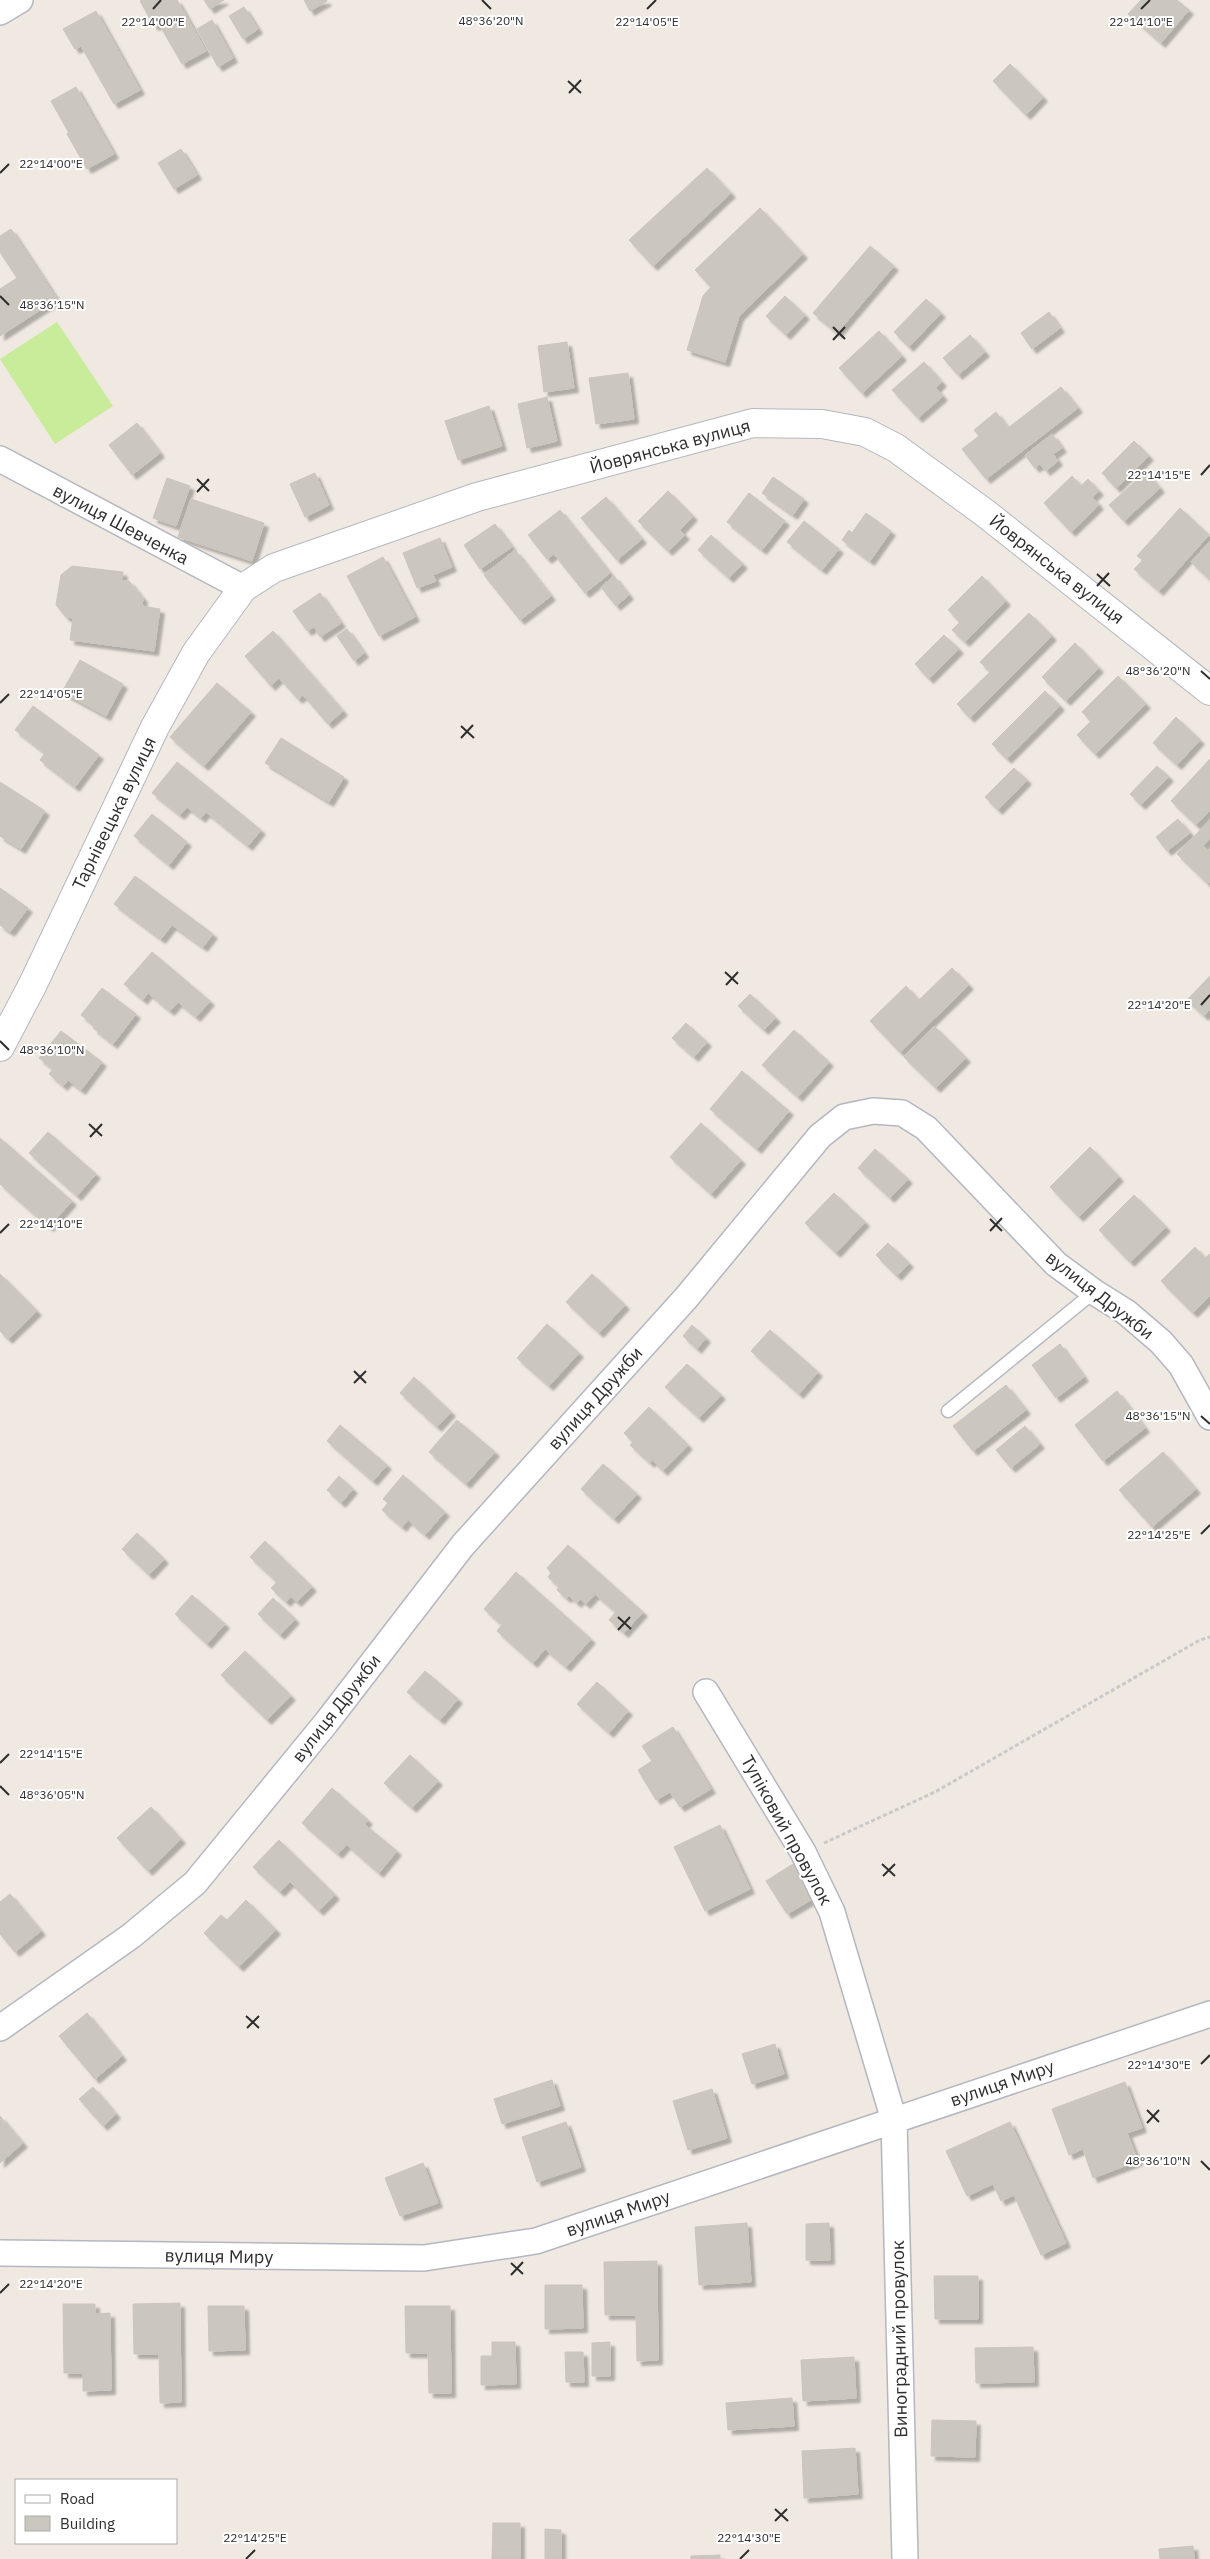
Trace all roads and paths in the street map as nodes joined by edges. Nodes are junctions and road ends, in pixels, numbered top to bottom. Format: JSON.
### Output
{"nodes":[{"id":1,"x":20,"y":0,"type":"edge"},
{"id":2,"x":0,"y":12,"type":"edge"},
{"id":3,"x":0,"y":459,"type":"edge"},
{"id":4,"x":243,"y":588,"type":"junction"},
{"id":5,"x":1210,"y":691,"type":"edge"},
{"id":6,"x":0,"y":1047,"type":"edge"},
{"id":7,"x":1094,"y":1292,"type":"junction"},
{"id":8,"x":948,"y":1411,"type":"dead end"},
{"id":9,"x":1210,"y":1417,"type":"edge"},
{"id":10,"x":1210,"y":1637,"type":"edge"},
{"id":11,"x":706,"y":1692,"type":"dead end"},
{"id":12,"x":803,"y":1852,"type":"junction"},
{"id":13,"x":1210,"y":2014,"type":"edge"},
{"id":14,"x":0,"y":2028,"type":"edge"},
{"id":15,"x":894,"y":2120,"type":"junction"},
{"id":16,"x":0,"y":2253,"type":"edge"},
{"id":17,"x":905,"y":2559,"type":"edge"}],
"edges":[{"from":1,"to":2,"type":"street"},
{"from":3,"to":4,"type":"street","name":"вулиця Шевченка"},
{"from":4,"to":5,"type":"street","name":"Йоврянська вулиця"},
{"from":4,"to":6,"type":"street","name":"Тарнівецька вулиця"},
{"from":7,"to":8,"type":"lane"},
{"from":7,"to":9,"type":"street","name":"вулиця Дружби"},
{"from":7,"to":14,"type":"street","name":"вулиця Дружби"},
{"from":10,"to":12,"type":"path"},
{"from":11,"to":12,"type":"street","name":"Тупіковий провулок"},
{"from":12,"to":15,"type":"street","name":"Тупіковий провулок"},
{"from":13,"to":15,"type":"street","name":"вулиця Миру"},
{"from":15,"to":16,"type":"street","name":"вулиця Миру"},
{"from":15,"to":17,"type":"street","name":"Виноградний провулок"}]}
